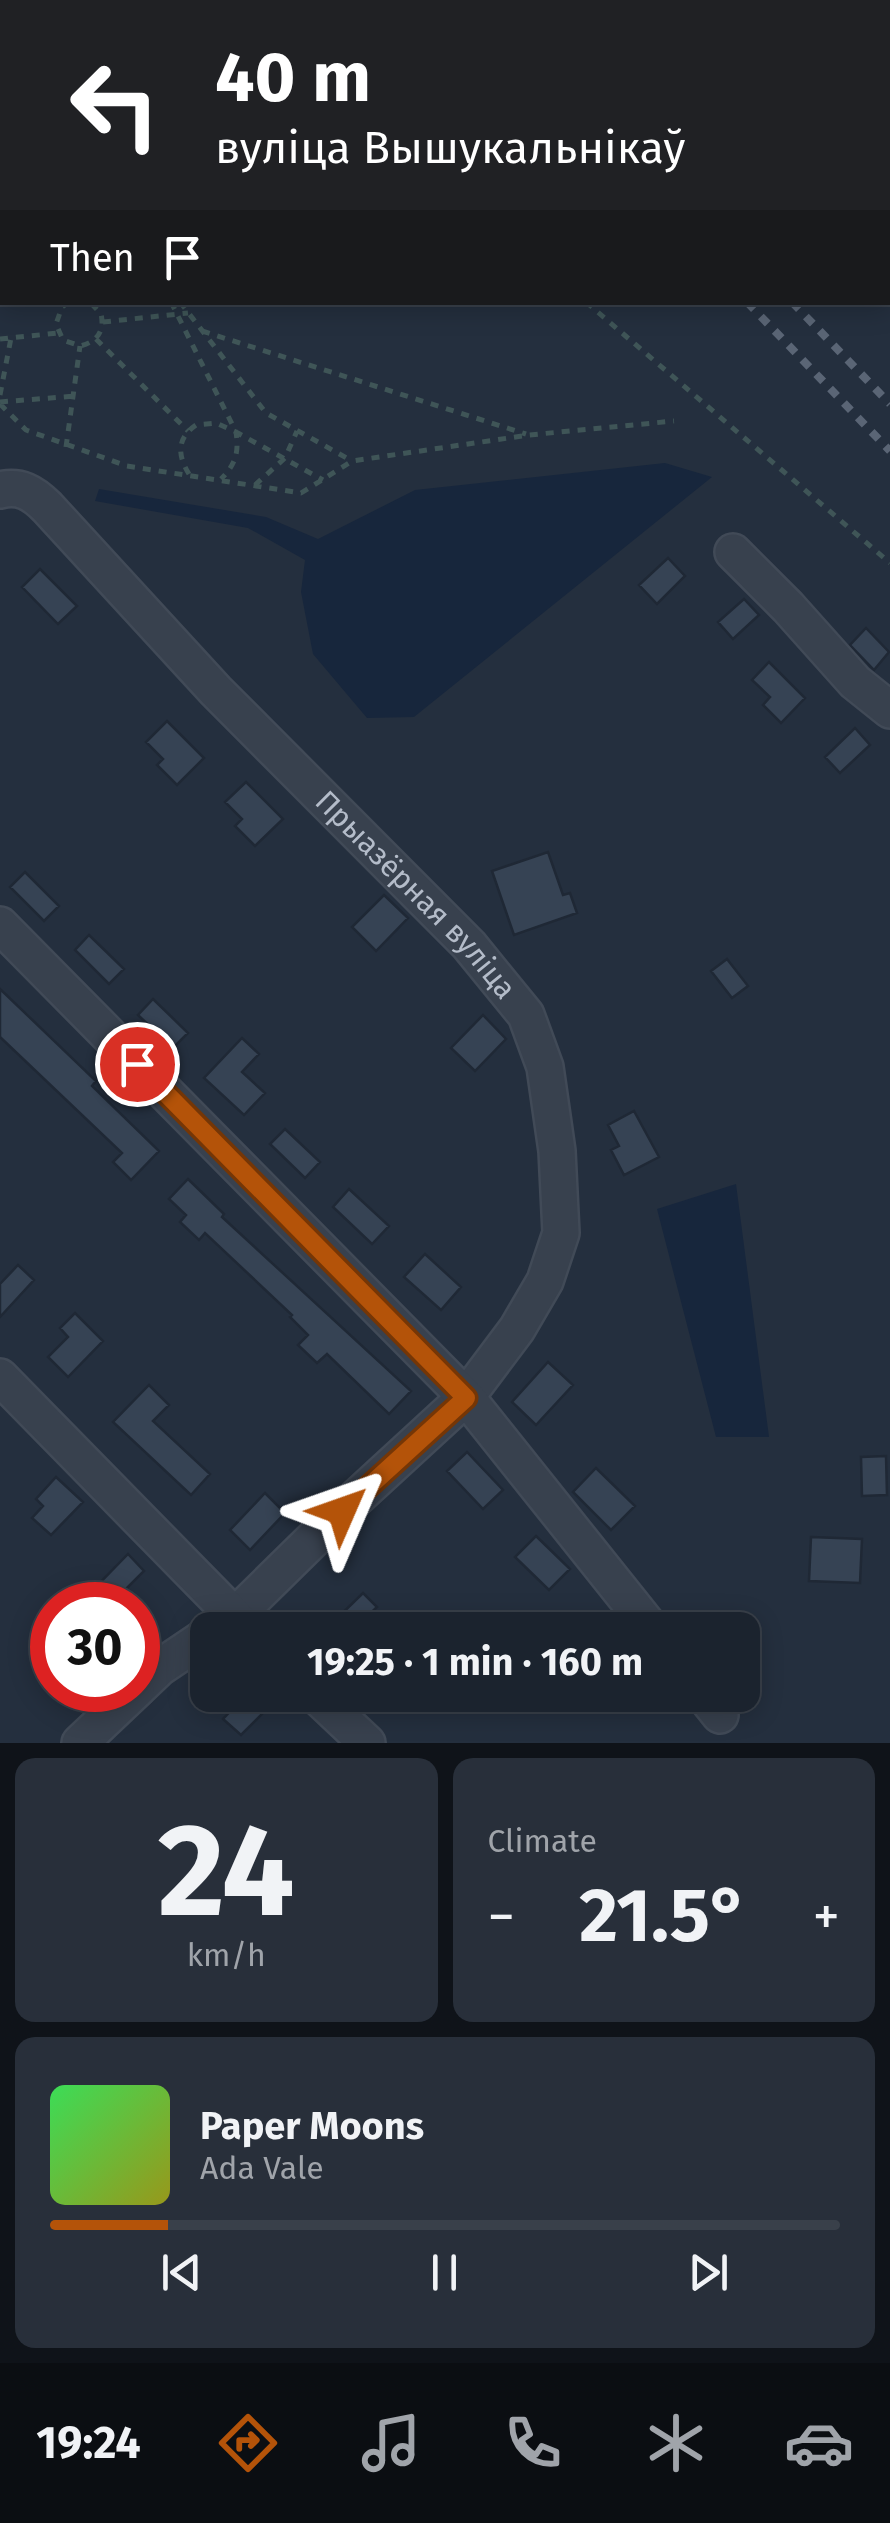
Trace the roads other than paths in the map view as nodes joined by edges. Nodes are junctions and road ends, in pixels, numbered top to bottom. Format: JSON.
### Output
{"nodes":[{"id":1,"x":6,"y":489,"type":"edge"},
{"id":2,"x":733,"y":552,"type":"dead end"},
{"id":3,"x":890,"y":710,"type":"edge"},
{"id":4,"x":0,"y":925,"type":"edge"},
{"id":5,"x":0,"y":1377,"type":"edge"},
{"id":6,"x":466,"y":1398,"type":"junction"},
{"id":7,"x":212,"y":1612,"type":"edge"},
{"id":8,"x":242,"y":1612,"type":"edge"},
{"id":9,"x":638,"y":1612,"type":"edge"},
{"id":10,"x":190,"y":1649,"type":"edge"},
{"id":11,"x":160,"y":1667,"type":"edge"},
{"id":12,"x":112,"y":1712,"type":"edge"},
{"id":13,"x":334,"y":1712,"type":"edge"},
{"id":14,"x":80,"y":1743,"type":"edge"},
{"id":15,"x":367,"y":1743,"type":"edge"}],
"edges":[{"from":1,"to":6,"type":"street","name":"Прыазёрная вуліца"},
{"from":2,"to":3,"type":"street"},
{"from":4,"to":6,"type":"street"},
{"from":5,"to":7,"type":"street"},
{"from":6,"to":8,"type":"street","name":"Прыазёрная вуліца"},
{"from":6,"to":9,"type":"street"},
{"from":10,"to":11,"type":"street","name":"Прыазёрная вуліца"},
{"from":12,"to":14,"type":"street","name":"Прыазёрная вуліца"},
{"from":13,"to":15,"type":"street"}]}
